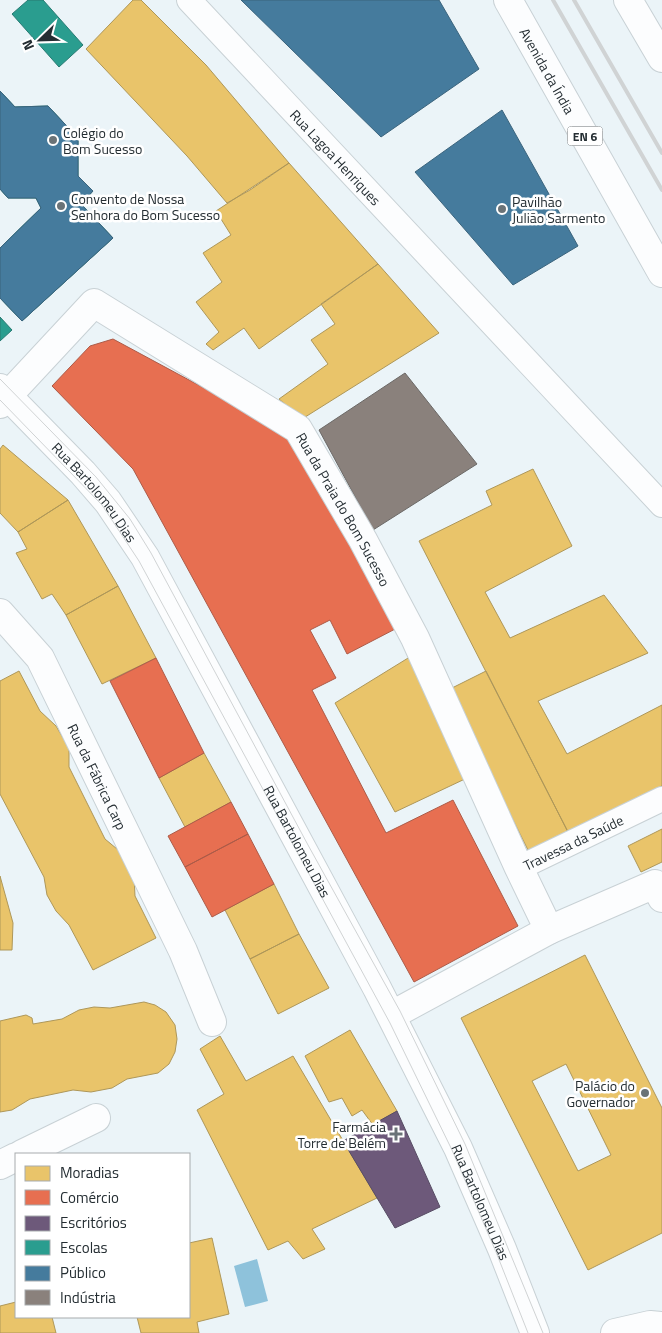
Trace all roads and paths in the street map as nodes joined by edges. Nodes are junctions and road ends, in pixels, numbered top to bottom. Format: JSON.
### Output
{"nodes":[{"id":1,"x":189,"y":0,"type":"edge"},
{"id":2,"x":508,"y":0,"type":"edge"},
{"id":3,"x":628,"y":0,"type":"edge"},
{"id":4,"x":662,"y":58,"type":"edge"},
{"id":5,"x":662,"y":273,"type":"edge"},
{"id":6,"x":2,"y":396,"type":"edge"},
{"id":7,"x":662,"y":505,"type":"edge"},
{"id":8,"x":0,"y":613,"type":"edge"},
{"id":9,"x":662,"y":799,"type":"edge"},
{"id":10,"x":519,"y":868,"type":"junction"},
{"id":11,"x":662,"y":898,"type":"edge"},
{"id":12,"x":549,"y":930,"type":"junction"},
{"id":13,"x":392,"y":1015,"type":"junction"},
{"id":14,"x":212,"y":1022,"type":"dead end"},
{"id":15,"x":96,"y":1118,"type":"dead end"},
{"id":16,"x":24,"y":1153,"type":"edge"},
{"id":17,"x":15,"y":1158,"type":"edge"},
{"id":18,"x":0,"y":1165,"type":"edge"},
{"id":19,"x":662,"y":1326,"type":"edge"},
{"id":20,"x":535,"y":1333,"type":"edge"},
{"id":21,"x":615,"y":1333,"type":"edge"}],
"edges":[{"from":1,"to":7,"type":"street","name":"Rua Lagoa Henriques"},
{"from":2,"to":5,"type":"street","name":"Avenida da Índia","number":"EN 6"},
{"from":3,"to":4,"type":"street"},
{"from":6,"to":10,"type":"street","name":"Rua da Praia do Bom Sucesso"},
{"from":6,"to":13,"type":"street","name":"Rua Bartolomeu Dias"},
{"from":8,"to":14,"type":"street","name":"Rua da Fábrica Carp"},
{"from":9,"to":10,"type":"street","name":"Travessa da Saúde"},
{"from":10,"to":12,"type":"street","name":"Travessa da Saúde"},
{"from":11,"to":12,"type":"street"},
{"from":12,"to":13,"type":"street"},
{"from":13,"to":20,"type":"street","name":"Rua Bartolomeu Dias"},
{"from":15,"to":16,"type":"street"},
{"from":17,"to":18,"type":"street"},
{"from":19,"to":21,"type":"street"}]}
